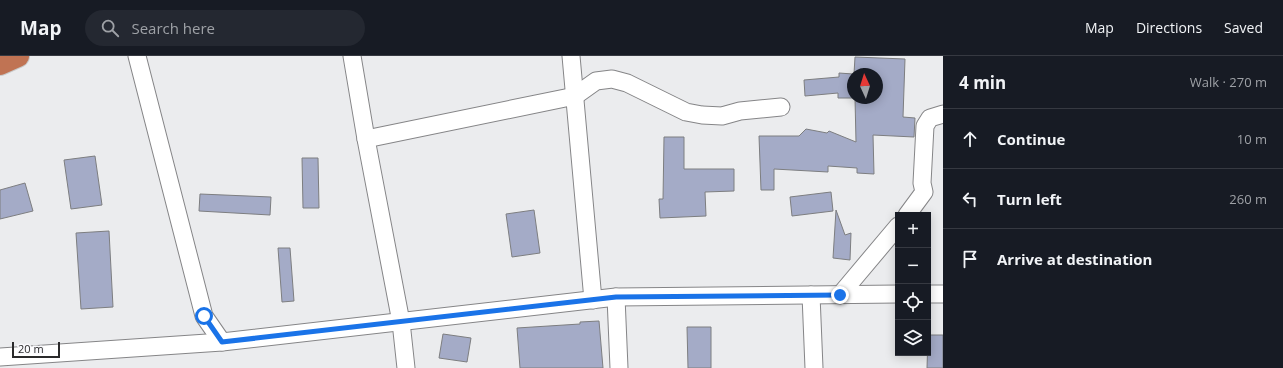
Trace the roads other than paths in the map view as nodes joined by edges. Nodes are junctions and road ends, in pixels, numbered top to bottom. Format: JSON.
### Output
{"nodes":[{"id":1,"x":18,"y":56,"type":"edge"},
{"id":2,"x":137,"y":56,"type":"edge"},
{"id":3,"x":352,"y":56,"type":"edge"},
{"id":4,"x":571,"y":56,"type":"edge"},
{"id":5,"x":0,"y":64,"type":"edge"},
{"id":6,"x":575,"y":96,"type":"junction"},
{"id":7,"x":781,"y":107,"type":"dead end"},
{"id":8,"x":943,"y":114,"type":"edge"},
{"id":9,"x":366,"y":139,"type":"junction"},
{"id":10,"x":909,"y":212,"type":"edge"},
{"id":11,"x":895,"y":230,"type":"edge"},
{"id":12,"x":895,"y":294,"type":"edge"},
{"id":13,"x":931,"y":294,"type":"edge"},
{"id":14,"x":943,"y":294,"type":"edge"},
{"id":15,"x":811,"y":295,"type":"junction"},
{"id":16,"x":840,"y":295,"type":"junction"},
{"id":17,"x":616,"y":297,"type":"junction"},
{"id":18,"x":593,"y":300,"type":"junction"},
{"id":19,"x":401,"y":322,"type":"junction"},
{"id":20,"x":222,"y":342,"type":"junction"},
{"id":21,"x":0,"y":357,"type":"edge"},
{"id":22,"x":406,"y":368,"type":"edge"},
{"id":23,"x":619,"y":368,"type":"edge"},
{"id":24,"x":814,"y":368,"type":"edge"}],
"edges":[{"from":1,"to":5,"type":"highway"},
{"from":2,"to":20,"type":"street"},
{"from":3,"to":9,"type":"street"},
{"from":4,"to":6,"type":"street"},
{"from":6,"to":7,"type":"street"},
{"from":6,"to":9,"type":"street"},
{"from":6,"to":18,"type":"street"},
{"from":8,"to":10,"type":"street"},
{"from":9,"to":19,"type":"street"},
{"from":11,"to":16,"type":"street"},
{"from":12,"to":16,"type":"street"},
{"from":13,"to":14,"type":"street"},
{"from":15,"to":16,"type":"street"},
{"from":15,"to":17,"type":"street"},
{"from":15,"to":24,"type":"street"},
{"from":17,"to":18,"type":"street"},
{"from":17,"to":23,"type":"street"},
{"from":18,"to":19,"type":"street"},
{"from":19,"to":20,"type":"street"},
{"from":19,"to":22,"type":"street"},
{"from":20,"to":21,"type":"street"}]}
